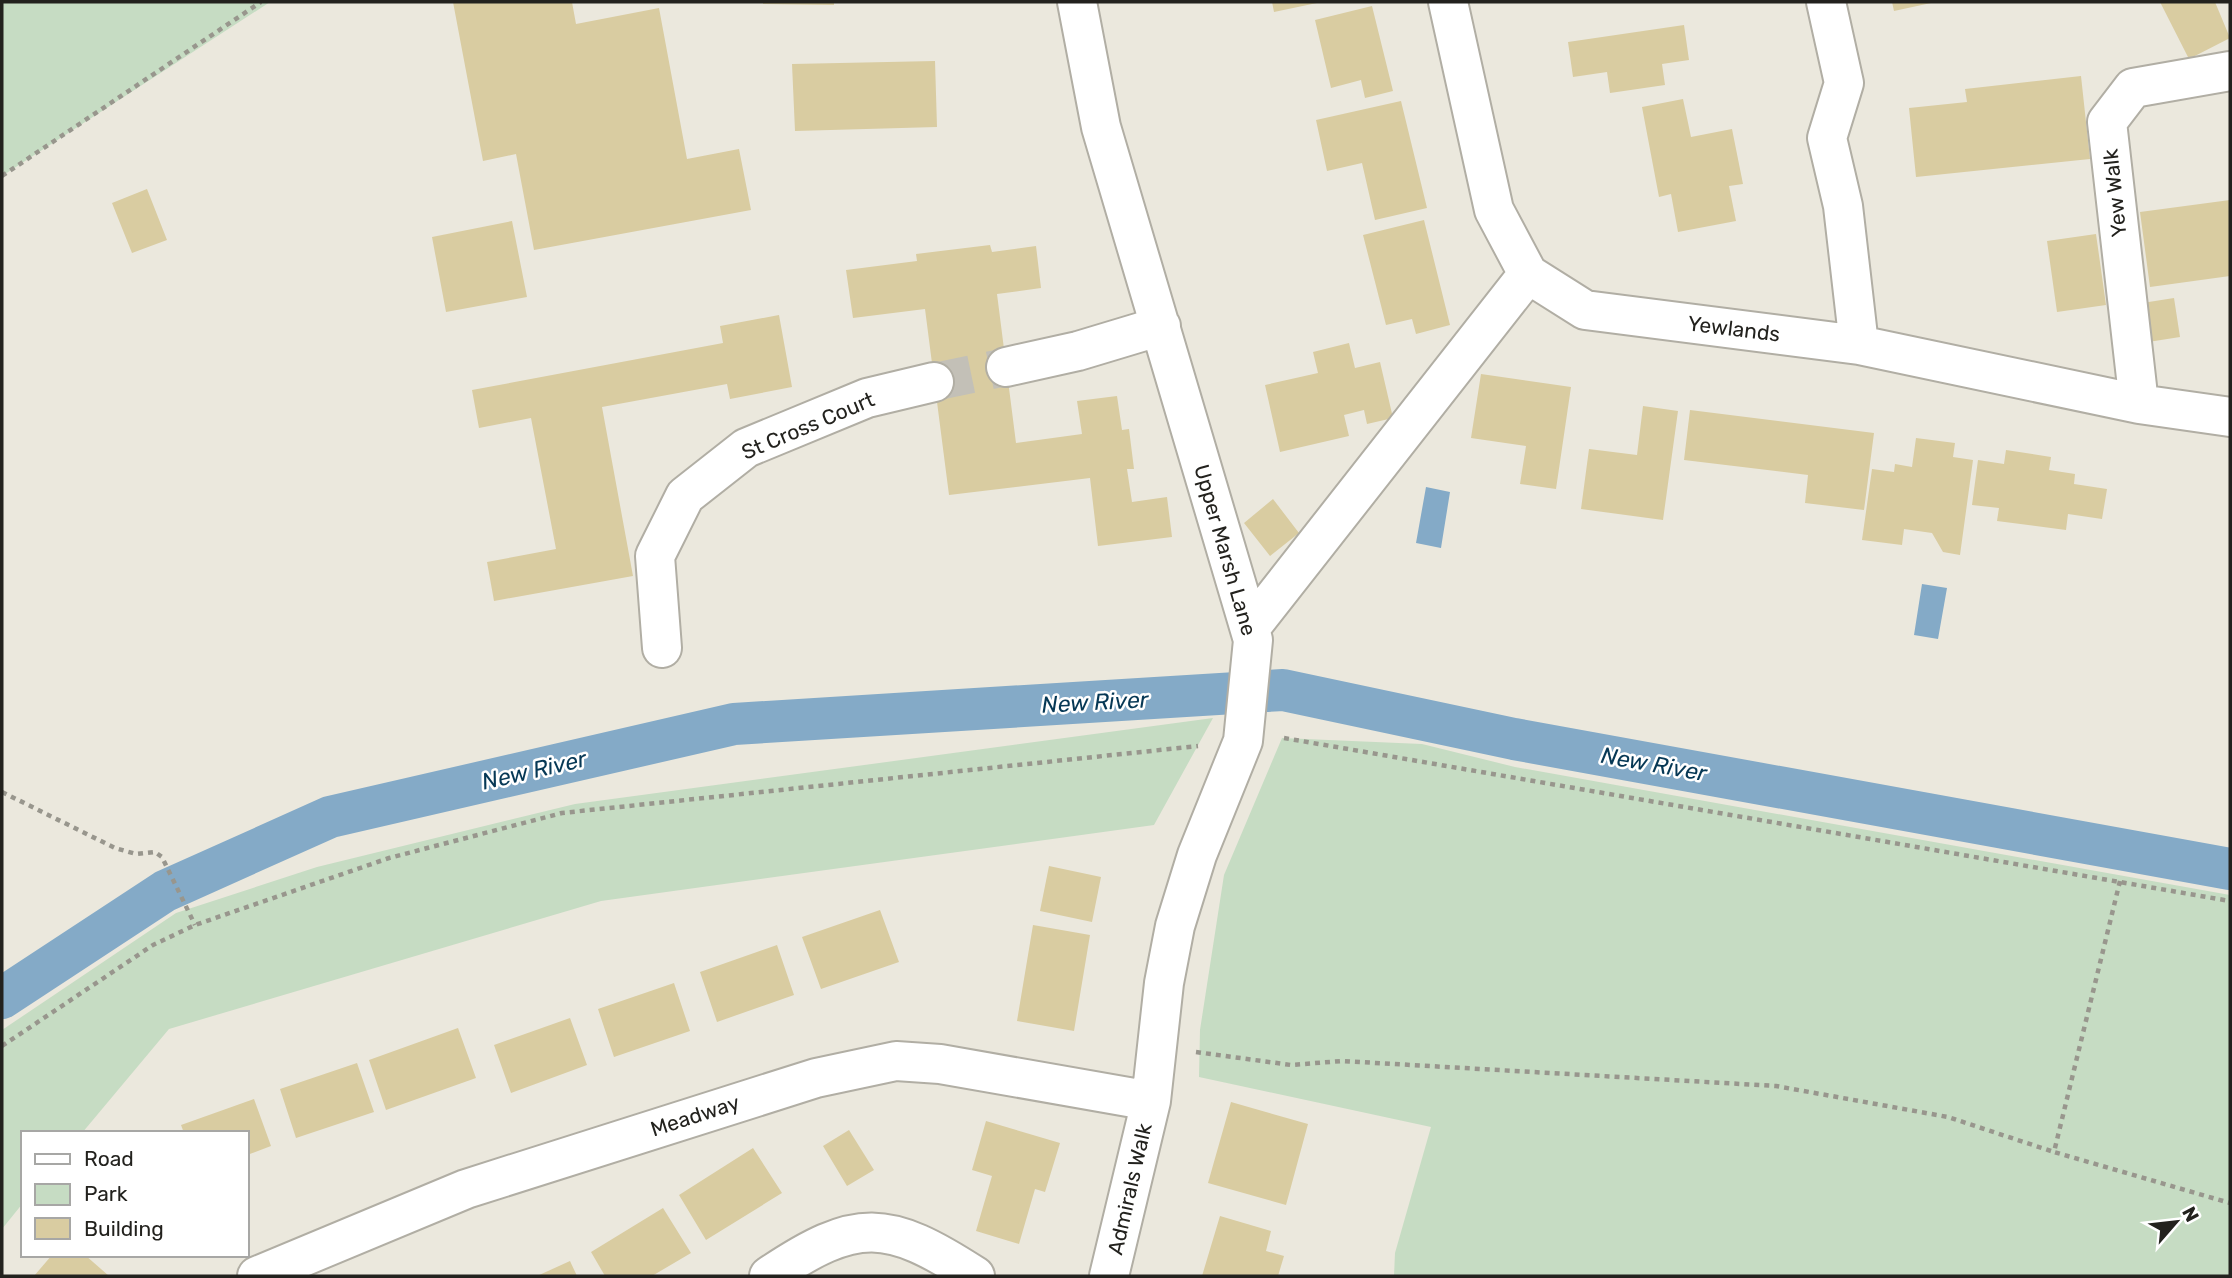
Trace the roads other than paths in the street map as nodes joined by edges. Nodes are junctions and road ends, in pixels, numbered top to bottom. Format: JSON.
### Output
{"nodes":[{"id":1,"x":1077,"y":2,"type":"edge"},
{"id":2,"x":1448,"y":2,"type":"edge"},
{"id":3,"x":1826,"y":2,"type":"edge"},
{"id":4,"x":2230,"y":71,"type":"edge"},
{"id":5,"x":1528,"y":274,"type":"junction"},
{"id":6,"x":1161,"y":327,"type":"junction"},
{"id":7,"x":1859,"y":345,"type":"junction"},
{"id":8,"x":1006,"y":367,"type":"tunnel mouth"},
{"id":9,"x":934,"y":382,"type":"tunnel mouth"},
{"id":10,"x":2139,"y":404,"type":"junction"},
{"id":11,"x":2230,"y":417,"type":"edge"},
{"id":12,"x":1252,"y":634,"type":"junction"},
{"id":13,"x":662,"y":648,"type":"dead end"},
{"id":14,"x":1150,"y":1101,"type":"junction"},
{"id":15,"x":257,"y":1276,"type":"edge"},
{"id":16,"x":769,"y":1276,"type":"edge"},
{"id":17,"x":975,"y":1276,"type":"edge"},
{"id":18,"x":1109,"y":1276,"type":"edge"}],
"edges":[{"from":1,"to":6,"type":"street","name":"Upper Marsh Lane"},
{"from":2,"to":5,"type":"street","name":"Yewlands"},
{"from":3,"to":7,"type":"street"},
{"from":4,"to":10,"type":"street","name":"Yew Walk"},
{"from":5,"to":7,"type":"street","name":"Yewlands"},
{"from":5,"to":12,"type":"street"},
{"from":6,"to":8,"type":"street"},
{"from":6,"to":12,"type":"street","name":"Upper Marsh Lane"},
{"from":7,"to":10,"type":"street","name":"Yewlands"},
{"from":9,"to":13,"type":"street","name":"St Cross Court"},
{"from":10,"to":11,"type":"street","name":"Yewlands"},
{"from":12,"to":14,"type":"street","name":"Upper Marsh Lane"},
{"from":14,"to":15,"type":"street","name":"Meadway"},
{"from":14,"to":18,"type":"street","name":"Admirals Walk"},
{"from":16,"to":17,"type":"street"}]}
